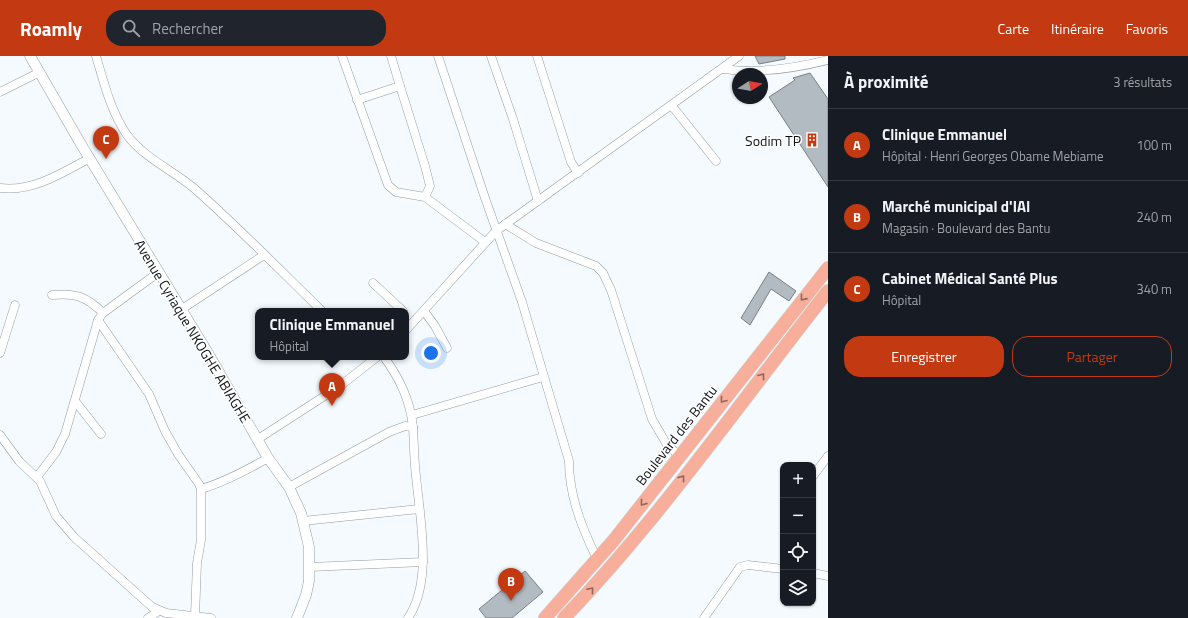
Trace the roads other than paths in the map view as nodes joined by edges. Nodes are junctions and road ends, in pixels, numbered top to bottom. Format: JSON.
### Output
{"nodes":[{"id":1,"x":30,"y":56,"type":"edge"},
{"id":2,"x":96,"y":56,"type":"edge"},
{"id":3,"x":342,"y":56,"type":"edge"},
{"id":4,"x":391,"y":56,"type":"edge"},
{"id":5,"x":438,"y":56,"type":"edge"},
{"id":6,"x":491,"y":56,"type":"edge"},
{"id":7,"x":537,"y":56,"type":"edge"},
{"id":8,"x":739,"y":56,"type":"edge"},
{"id":9,"x":826,"y":60,"type":"edge"},
{"id":10,"x":724,"y":69,"type":"junction"},
{"id":11,"x":40,"y":72,"type":"junction"},
{"id":12,"x":400,"y":86,"type":"junction"},
{"id":13,"x":0,"y":92,"type":"edge"},
{"id":14,"x":357,"y":100,"type":"junction"},
{"id":15,"x":672,"y":106,"type":"junction"},
{"id":16,"x":90,"y":158,"type":"junction"},
{"id":17,"x":716,"y":160,"type":"dead end"},
{"id":18,"x":578,"y":173,"type":"junction"},
{"id":19,"x":0,"y":188,"type":"edge"},
{"id":20,"x":425,"y":197,"type":"junction"},
{"id":21,"x":538,"y":201,"type":"junction"},
{"id":22,"x":505,"y":224,"type":"junction"},
{"id":23,"x":496,"y":231,"type":"junction"},
{"id":24,"x":484,"y":242,"type":"junction"},
{"id":25,"x":264,"y":255,"type":"junction"},
{"id":26,"x":828,"y":268,"type":"edge"},
{"id":27,"x":159,"y":272,"type":"junction"},
{"id":28,"x":374,"y":283,"type":"dead end"},
{"id":29,"x":828,"y":291,"type":"edge"},
{"id":30,"x":52,"y":295,"type":"dead end"},
{"id":31,"x":15,"y":305,"type":"dead end"},
{"id":32,"x":319,"y":308,"type":"edge"},
{"id":33,"x":400,"y":308,"type":"edge"},
{"id":34,"x":182,"y":309,"type":"junction"},
{"id":35,"x":424,"y":311,"type":"junction"},
{"id":36,"x":100,"y":317,"type":"junction"},
{"id":37,"x":409,"y":317,"type":"edge"},
{"id":38,"x":414,"y":321,"type":"junction"},
{"id":39,"x":409,"y":327,"type":"edge"},
{"id":40,"x":447,"y":348,"type":"dead end"},
{"id":41,"x":0,"y":353,"type":"edge"},
{"id":42,"x":368,"y":360,"type":"edge"},
{"id":43,"x":386,"y":360,"type":"edge"},
{"id":44,"x":543,"y":377,"type":"junction"},
{"id":45,"x":75,"y":401,"type":"junction"},
{"id":46,"x":412,"y":415,"type":"junction"},
{"id":47,"x":413,"y":427,"type":"junction"},
{"id":48,"x":101,"y":434,"type":"dead end"},
{"id":49,"x":0,"y":435,"type":"edge"},
{"id":50,"x":258,"y":439,"type":"junction"},
{"id":51,"x":679,"y":456,"type":"junction"},
{"id":52,"x":828,"y":456,"type":"edge"},
{"id":53,"x":268,"y":458,"type":"junction"},
{"id":54,"x":816,"y":472,"type":"edge"},
{"id":55,"x":37,"y":477,"type":"junction"},
{"id":56,"x":289,"y":487,"type":"junction"},
{"id":57,"x":201,"y":489,"type":"junction"},
{"id":58,"x":419,"y":509,"type":"junction"},
{"id":59,"x":303,"y":521,"type":"junction"},
{"id":60,"x":596,"y":559,"type":"junction"},
{"id":61,"x":423,"y":562,"type":"junction"},
{"id":62,"x":310,"y":567,"type":"junction"},
{"id":63,"x":780,"y":569,"type":"edge"},
{"id":64,"x":816,"y":574,"type":"edge"},
{"id":65,"x":828,"y":576,"type":"edge"},
{"id":66,"x":158,"y":611,"type":"junction"},
{"id":67,"x":195,"y":616,"type":"junction"},
{"id":68,"x":148,"y":618,"type":"edge"},
{"id":69,"x":211,"y":618,"type":"edge"},
{"id":70,"x":297,"y":618,"type":"edge"},
{"id":71,"x":408,"y":618,"type":"edge"},
{"id":72,"x":544,"y":618,"type":"edge"},
{"id":73,"x":564,"y":618,"type":"edge"},
{"id":74,"x":704,"y":618,"type":"edge"}],
"edges":[{"from":1,"to":11,"type":"street","name":"Avenue Cyriaque NKOGHE ABIAGHE"},
{"from":2,"to":25,"type":"street"},
{"from":3,"to":14,"type":"street"},
{"from":4,"to":12,"type":"street"},
{"from":5,"to":23,"type":"street"},
{"from":6,"to":21,"type":"street"},
{"from":7,"to":18,"type":"street"},
{"from":8,"to":10,"type":"street"},
{"from":9,"to":10,"type":"street"},
{"from":10,"to":15,"type":"street"},
{"from":11,"to":13,"type":"street"},
{"from":11,"to":16,"type":"street","name":"Avenue Cyriaque NKOGHE ABIAGHE"},
{"from":12,"to":14,"type":"street"},
{"from":12,"to":20,"type":"street"},
{"from":14,"to":20,"type":"street"},
{"from":15,"to":17,"type":"street"},
{"from":15,"to":18,"type":"street"},
{"from":16,"to":19,"type":"street"},
{"from":16,"to":27,"type":"street","name":"Avenue Cyriaque NKOGHE ABIAGHE"},
{"from":18,"to":21,"type":"street"},
{"from":20,"to":24,"type":"street"},
{"from":21,"to":22,"type":"street"},
{"from":22,"to":23,"type":"street"},
{"from":22,"to":51,"type":"street"},
{"from":23,"to":24,"type":"street"},
{"from":23,"to":44,"type":"street"},
{"from":24,"to":35,"type":"street"},
{"from":25,"to":32,"type":"street"},
{"from":25,"to":34,"type":"street"},
{"from":26,"to":51,"type":"highway","name":"Boulevard des Bantu","one_way":true},
{"from":27,"to":34,"type":"street","name":"Avenue Cyriaque NKOGHE ABIAGHE"},
{"from":27,"to":36,"type":"street"},
{"from":28,"to":33,"type":"street"},
{"from":73,"to":29,"type":"highway","one_way":true},
{"from":30,"to":36,"type":"street"},
{"from":31,"to":41,"type":"street"},
{"from":34,"to":50,"type":"street","name":"Avenue Cyriaque NKOGHE ABIAGHE"},
{"from":35,"to":38,"type":"street"},
{"from":35,"to":40,"type":"street"},
{"from":36,"to":45,"type":"street"},
{"from":36,"to":57,"type":"street"},
{"from":37,"to":38,"type":"street"},
{"from":38,"to":39,"type":"street"},
{"from":42,"to":50,"type":"street"},
{"from":43,"to":46,"type":"street"},
{"from":44,"to":46,"type":"street"},
{"from":44,"to":60,"type":"street"},
{"from":45,"to":48,"type":"street"},
{"from":45,"to":55,"type":"street"},
{"from":46,"to":47,"type":"street"},
{"from":47,"to":56,"type":"street"},
{"from":47,"to":58,"type":"street"},
{"from":49,"to":55,"type":"street"},
{"from":50,"to":53,"type":"street","name":"Avenue Cyriaque NKOGHE ABIAGHE"},
{"from":51,"to":60,"type":"highway","name":"Boulevard des Bantu","one_way":true},
{"from":52,"to":54,"type":"street"},
{"from":53,"to":56,"type":"street","name":"Avenue Cyriaque NKOGHE ABIAGHE"},
{"from":53,"to":57,"type":"street"},
{"from":55,"to":66,"type":"street"},
{"from":56,"to":59,"type":"street","name":"Avenue Cyriaque NKOGHE ABIAGHE"},
{"from":57,"to":67,"type":"street"},
{"from":58,"to":59,"type":"street"},
{"from":58,"to":61,"type":"street"},
{"from":59,"to":62,"type":"street","name":"Avenue Cyriaque NKOGHE ABIAGHE"},
{"from":60,"to":72,"type":"highway","name":"Boulevard des Bantu"},
{"from":61,"to":62,"type":"street"},
{"from":61,"to":71,"type":"street"},
{"from":62,"to":70,"type":"street","name":"Avenue Cyriaque NKOGHE ABIAGHE"},
{"from":63,"to":74,"type":"street"},
{"from":64,"to":65,"type":"street"},
{"from":66,"to":67,"type":"street"},
{"from":66,"to":68,"type":"street"},
{"from":67,"to":69,"type":"street"}]}
